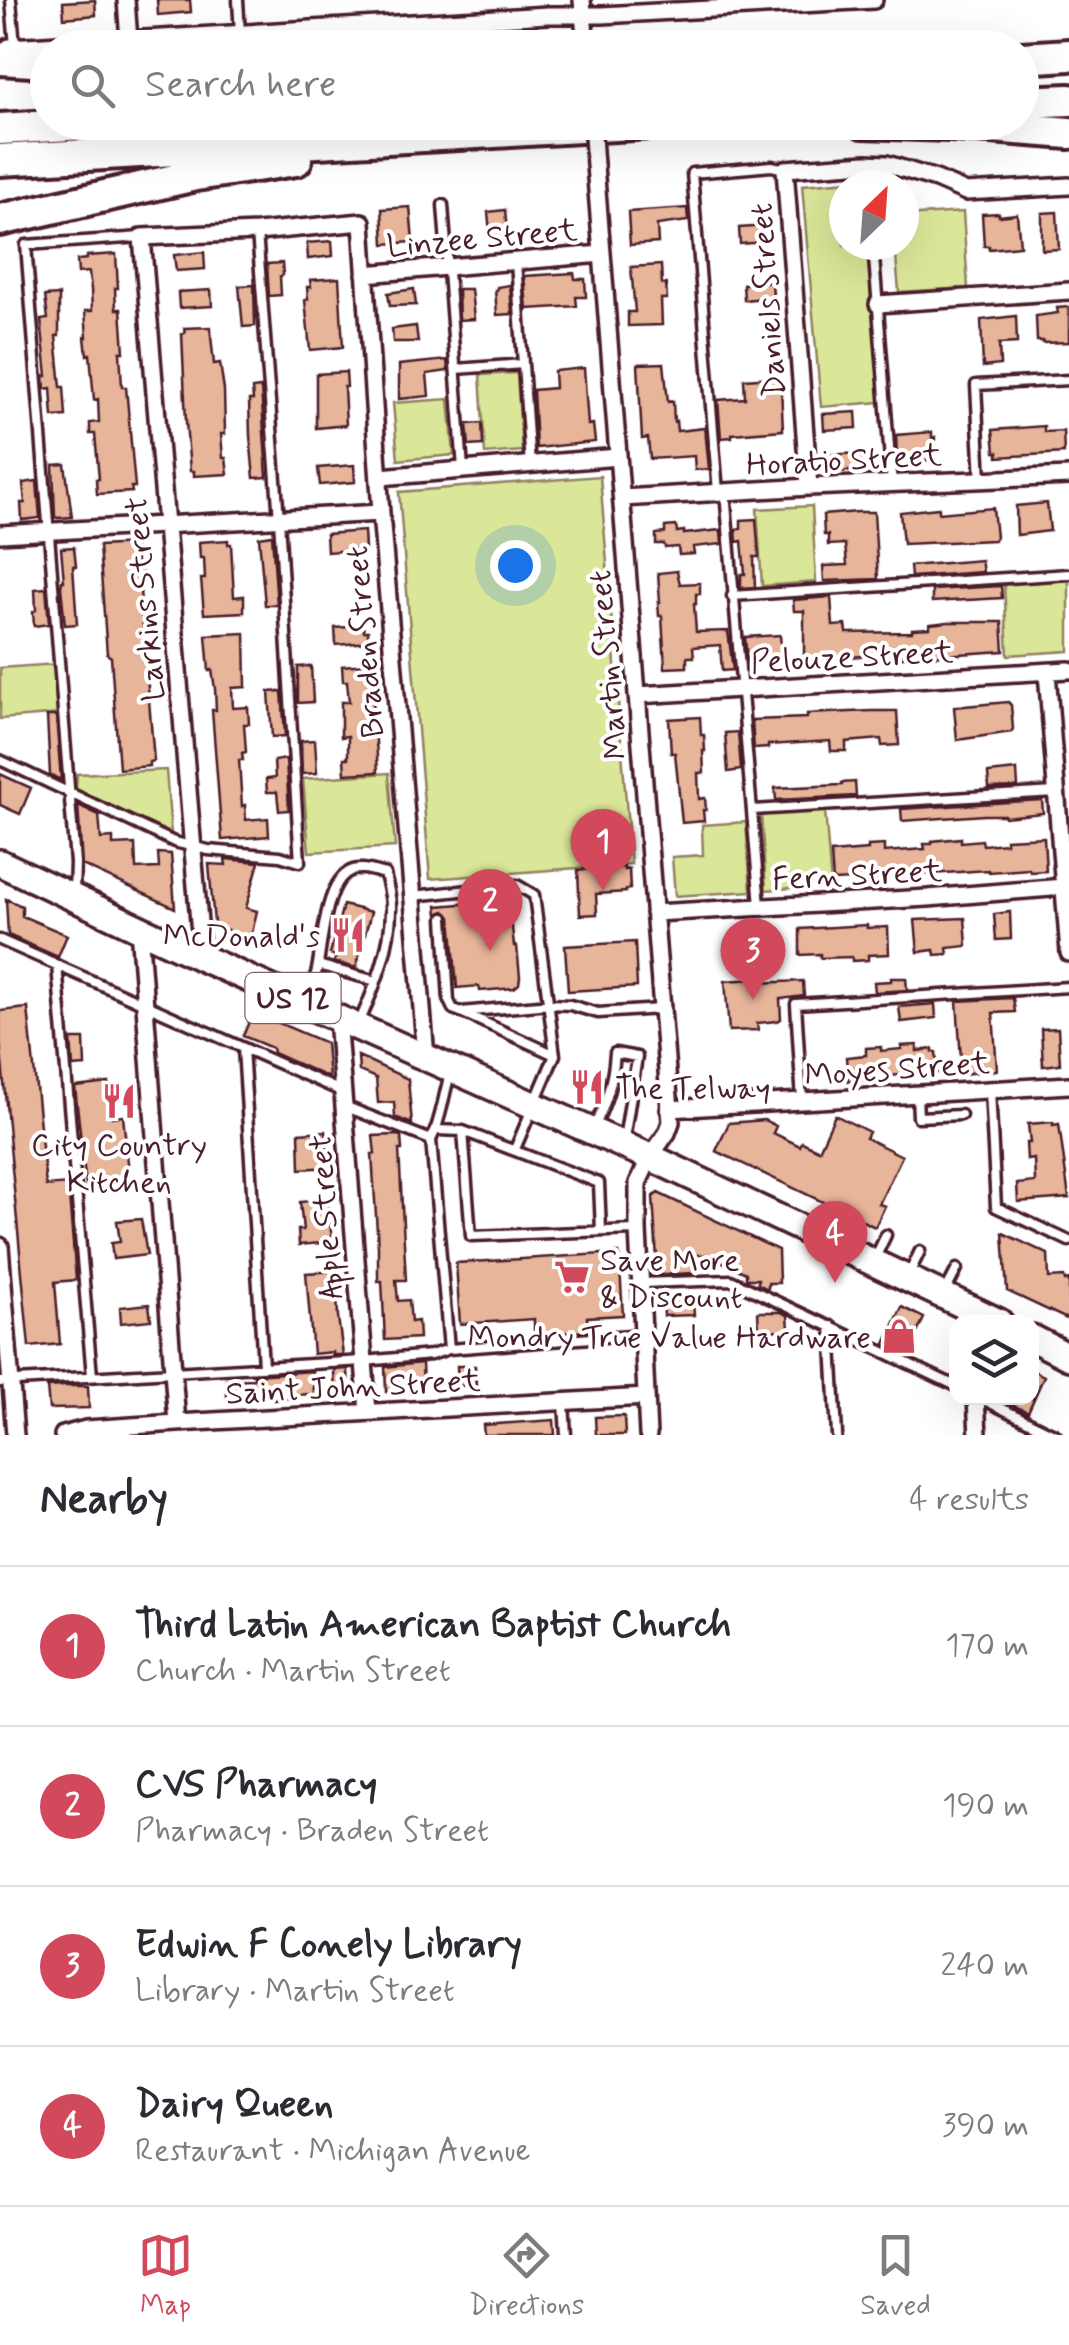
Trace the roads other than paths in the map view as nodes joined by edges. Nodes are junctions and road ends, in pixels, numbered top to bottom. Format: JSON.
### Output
{"nodes":[{"id":1,"x":11,"y":0,"type":"edge"},
{"id":2,"x":126,"y":0,"type":"edge"},
{"id":3,"x":238,"y":0,"type":"edge"},
{"id":4,"x":859,"y":0,"type":"edge"},
{"id":5,"x":874,"y":0,"type":"edge"},
{"id":6,"x":771,"y":3,"type":"edge"},
{"id":7,"x":683,"y":6,"type":"edge"},
{"id":8,"x":582,"y":8,"type":"edge"},
{"id":9,"x":128,"y":30,"type":"edge"},
{"id":10,"x":240,"y":30,"type":"edge"},
{"id":11,"x":305,"y":30,"type":"edge"},
{"id":12,"x":30,"y":49,"type":"edge"},
{"id":13,"x":5,"y":51,"type":"edge"},
{"id":14,"x":1069,"y":55,"type":"edge"},
{"id":15,"x":30,"y":57,"type":"edge"},
{"id":16,"x":1039,"y":57,"type":"edge"},
{"id":17,"x":1069,"y":69,"type":"edge"},
{"id":18,"x":1039,"y":71,"type":"edge"},
{"id":19,"x":1069,"y":100,"type":"edge"},
{"id":20,"x":1039,"y":101,"type":"edge"},
{"id":21,"x":30,"y":127,"type":"edge"},
{"id":22,"x":0,"y":129,"type":"edge"},
{"id":23,"x":1039,"y":131,"type":"edge"},
{"id":24,"x":1069,"y":133,"type":"edge"},
{"id":25,"x":348,"y":140,"type":"edge"},
{"id":26,"x":485,"y":140,"type":"edge"},
{"id":27,"x":593,"y":140,"type":"edge"},
{"id":28,"x":0,"y":160,"type":"edge"},
{"id":29,"x":866,"y":163,"type":"junction"},
{"id":30,"x":785,"y":169,"type":"junction"},
{"id":31,"x":867,"y":170,"type":"edge"},
{"id":32,"x":1069,"y":186,"type":"edge"},
{"id":33,"x":443,"y":205,"type":"dead end"},
{"id":34,"x":0,"y":220,"type":"edge"},
{"id":35,"x":362,"y":222,"type":"joint"},
{"id":36,"x":257,"y":232,"type":"junction"},
{"id":37,"x":142,"y":237,"type":"junction"},
{"id":38,"x":602,"y":254,"type":"junction"},
{"id":39,"x":874,"y":260,"type":"edge"},
{"id":40,"x":516,"y":262,"type":"junction"},
{"id":41,"x":449,"y":267,"type":"junction"},
{"id":42,"x":365,"y":274,"type":"junction"},
{"id":43,"x":1069,"y":291,"type":"edge"},
{"id":44,"x":878,"y":304,"type":"junction"},
{"id":45,"x":523,"y":364,"type":"junction"},
{"id":46,"x":456,"y":369,"type":"junction"},
{"id":47,"x":1069,"y":380,"type":"edge"},
{"id":48,"x":618,"y":458,"type":"junction"},
{"id":49,"x":530,"y":466,"type":"junction"},
{"id":50,"x":463,"y":471,"type":"junction"},
{"id":51,"x":1069,"y":476,"type":"edge"},
{"id":52,"x":380,"y":478,"type":"junction"},
{"id":53,"x":981,"y":480,"type":"junction"},
{"id":54,"x":892,"y":484,"type":"junction"},
{"id":55,"x":809,"y":487,"type":"junction"},
{"id":56,"x":722,"y":492,"type":"junction"},
{"id":57,"x":622,"y":498,"type":"junction"},
{"id":58,"x":382,"y":514,"type":"junction"},
{"id":59,"x":278,"y":519,"type":"junction"},
{"id":60,"x":166,"y":524,"type":"junction"},
{"id":61,"x":50,"y":532,"type":"junction"},
{"id":62,"x":0,"y":534,"type":"edge"},
{"id":63,"x":1069,"y":574,"type":"edge"},
{"id":64,"x":732,"y":596,"type":"junction"},
{"id":65,"x":1069,"y":670,"type":"edge"},
{"id":66,"x":1047,"y":672,"type":"junction"},
{"id":67,"x":741,"y":690,"type":"junction"},
{"id":68,"x":638,"y":695,"type":"junction"},
{"id":69,"x":0,"y":760,"type":"edge"},
{"id":70,"x":1056,"y":792,"type":"junction"},
{"id":71,"x":69,"y":793,"type":"junction"},
{"id":72,"x":752,"y":810,"type":"junction"},
{"id":73,"x":193,"y":847,"type":"junction"},
{"id":74,"x":0,"y":863,"type":"edge"},
{"id":75,"x":1064,"y":888,"type":"junction"},
{"id":76,"x":442,"y":893,"type":"junction"},
{"id":77,"x":413,"y":896,"type":"junction"},
{"id":78,"x":74,"y":898,"type":"junction"},
{"id":79,"x":443,"y":906,"type":"dead end"},
{"id":80,"x":760,"y":907,"type":"junction"},
{"id":81,"x":654,"y":913,"type":"junction"},
{"id":82,"x":444,"y":918,"type":"dead end"},
{"id":83,"x":139,"y":928,"type":"junction"},
{"id":84,"x":0,"y":940,"type":"edge"},
{"id":85,"x":1069,"y":953,"type":"edge"},
{"id":86,"x":202,"y":958,"type":"junction"},
{"id":87,"x":58,"y":965,"type":"junction"},
{"id":88,"x":318,"y":965,"type":"junction"},
{"id":89,"x":376,"y":981,"type":"junction"},
{"id":90,"x":1069,"y":987,"type":"edge"},
{"id":91,"x":303,"y":1003,"type":"junction"},
{"id":92,"x":144,"y":1004,"type":"junction"},
{"id":93,"x":550,"y":1004,"type":"junction"},
{"id":94,"x":662,"y":1009,"type":"junction"},
{"id":95,"x":461,"y":1012,"type":"junction"},
{"id":96,"x":347,"y":1022,"type":"junction"},
{"id":97,"x":242,"y":1048,"type":"junction"},
{"id":98,"x":556,"y":1055,"type":"junction"},
{"id":99,"x":426,"y":1057,"type":"junction"},
{"id":100,"x":452,"y":1068,"type":"junction"},
{"id":101,"x":1069,"y":1084,"type":"edge"},
{"id":102,"x":990,"y":1090,"type":"junction"},
{"id":103,"x":917,"y":1095,"type":"junction"},
{"id":104,"x":344,"y":1099,"type":"junction"},
{"id":105,"x":802,"y":1102,"type":"junction"},
{"id":106,"x":534,"y":1105,"type":"junction"},
{"id":107,"x":670,"y":1110,"type":"junction"},
{"id":108,"x":961,"y":1115,"type":"dead end"},
{"id":109,"x":436,"y":1130,"type":"junction"},
{"id":110,"x":463,"y":1131,"type":"junction"},
{"id":111,"x":592,"y":1131,"type":"junction"},
{"id":112,"x":431,"y":1140,"type":"junction"},
{"id":113,"x":624,"y":1145,"type":"junction"},
{"id":114,"x":515,"y":1149,"type":"junction"},
{"id":115,"x":650,"y":1157,"type":"junction"},
{"id":116,"x":602,"y":1230,"type":"junction"},
{"id":117,"x":638,"y":1230,"type":"junction"},
{"id":118,"x":886,"y":1235,"type":"dead end"},
{"id":119,"x":1069,"y":1241,"type":"edge"},
{"id":120,"x":0,"y":1246,"type":"edge"},
{"id":121,"x":920,"y":1252,"type":"dead end"},
{"id":122,"x":873,"y":1262,"type":"junction"},
{"id":123,"x":957,"y":1269,"type":"dead end"},
{"id":124,"x":907,"y":1278,"type":"junction"},
{"id":125,"x":641,"y":1283,"type":"junction"},
{"id":126,"x":943,"y":1296,"type":"junction"},
{"id":127,"x":971,"y":1315,"type":"edge"},
{"id":128,"x":831,"y":1326,"type":"junction"},
{"id":129,"x":643,"y":1334,"type":"junction"},
{"id":130,"x":1039,"y":1341,"type":"edge"},
{"id":131,"x":449,"y":1348,"type":"junction"},
{"id":132,"x":1069,"y":1356,"type":"edge"},
{"id":133,"x":364,"y":1361,"type":"junction"},
{"id":134,"x":264,"y":1366,"type":"junction"},
{"id":135,"x":174,"y":1370,"type":"junction"},
{"id":136,"x":92,"y":1376,"type":"junction"},
{"id":137,"x":6,"y":1382,"type":"edge"},
{"id":138,"x":949,"y":1383,"type":"edge"},
{"id":139,"x":646,"y":1396,"type":"junction"},
{"id":140,"x":564,"y":1402,"type":"junction"},
{"id":141,"x":978,"y":1405,"type":"edge"},
{"id":142,"x":993,"y":1405,"type":"edge"},
{"id":143,"x":368,"y":1412,"type":"junction"},
{"id":144,"x":177,"y":1422,"type":"junction"},
{"id":145,"x":15,"y":1435,"type":"edge"},
{"id":146,"x":64,"y":1435,"type":"edge"},
{"id":147,"x":566,"y":1435,"type":"edge"},
{"id":148,"x":648,"y":1435,"type":"edge"},
{"id":149,"x":837,"y":1435,"type":"edge"},
{"id":150,"x":978,"y":1435,"type":"edge"},
{"id":151,"x":1056,"y":1435,"type":"edge"}],
"edges":[{"from":1,"to":13,"type":"lane"},
{"from":2,"to":9,"type":"street"},
{"from":3,"to":10,"type":"lane"},
{"from":4,"to":5,"type":"street"},
{"from":4,"to":6,"type":"street"},
{"from":6,"to":7,"type":"street"},
{"from":7,"to":8,"type":"street"},
{"from":8,"to":11,"type":"street"},
{"from":12,"to":13,"type":"street"},
{"from":13,"to":15,"type":"highway"},
{"from":14,"to":16,"type":"highway"},
{"from":17,"to":18,"type":"highway"},
{"from":19,"to":20,"type":"highway"},
{"from":21,"to":22,"type":"highway"},
{"from":23,"to":24,"type":"highway"},
{"from":25,"to":28,"type":"highway"},
{"from":26,"to":34,"type":"highway"},
{"from":27,"to":38,"type":"street","name":"Martin Street","bridge":true},
{"from":29,"to":30,"type":"street"},
{"from":29,"to":31,"type":"lane"},
{"from":29,"to":32,"type":"street"},
{"from":30,"to":55,"type":"street","name":"Daniels Street"},
{"from":30,"to":56,"type":"lane"},
{"from":33,"to":41,"type":"lane"},
{"from":35,"to":36,"type":"street","name":"Linzee Street"},
{"from":35,"to":42,"type":"street","name":"Braden Street"},
{"from":36,"to":37,"type":"street","name":"Linzee Street"},
{"from":36,"to":59,"type":"lane"},
{"from":37,"to":60,"type":"street","name":"Larkins Street"},
{"from":37,"to":61,"type":"lane"},
{"from":38,"to":40,"type":"street","name":"Linzee Street"},
{"from":38,"to":48,"type":"street","name":"Martin Street"},
{"from":39,"to":44,"type":"lane"},
{"from":40,"to":41,"type":"street","name":"Linzee Street"},
{"from":40,"to":45,"type":"lane"},
{"from":41,"to":42,"type":"street","name":"Linzee Street"},
{"from":41,"to":46,"type":"lane"},
{"from":42,"to":52,"type":"street","name":"Braden Street"},
{"from":43,"to":44,"type":"street"},
{"from":44,"to":54,"type":"lane"},
{"from":45,"to":46,"type":"lane"},
{"from":45,"to":49,"type":"lane"},
{"from":46,"to":50,"type":"lane"},
{"from":47,"to":53,"type":"lane"},
{"from":48,"to":49,"type":"street"},
{"from":48,"to":57,"type":"street","name":"Martin Street"},
{"from":49,"to":50,"type":"street"},
{"from":50,"to":52,"type":"street"},
{"from":51,"to":53,"type":"street","name":"Horatio Street"},
{"from":52,"to":58,"type":"street","name":"Braden Street"},
{"from":53,"to":54,"type":"street","name":"Horatio Street"},
{"from":54,"to":55,"type":"street","name":"Horatio Street"},
{"from":55,"to":56,"type":"street","name":"Horatio Street"},
{"from":56,"to":57,"type":"street","name":"Horatio Street"},
{"from":56,"to":64,"type":"lane"},
{"from":57,"to":68,"type":"street","name":"Martin Street"},
{"from":58,"to":59,"type":"street"},
{"from":58,"to":77,"type":"street","name":"Braden Street"},
{"from":59,"to":60,"type":"street"},
{"from":59,"to":73,"type":"lane"},
{"from":60,"to":61,"type":"street"},
{"from":60,"to":73,"type":"street","name":"Larkins Street"},
{"from":61,"to":62,"type":"street"},
{"from":61,"to":71,"type":"lane"},
{"from":63,"to":64,"type":"lane"},
{"from":64,"to":67,"type":"lane"},
{"from":65,"to":66,"type":"street","name":"Pelouze Street"},
{"from":66,"to":67,"type":"street","name":"Pelouze Street"},
{"from":66,"to":70,"type":"street"},
{"from":67,"to":68,"type":"street","name":"Pelouze Street"},
{"from":67,"to":72,"type":"lane"},
{"from":68,"to":81,"type":"street","name":"Martin Street"},
{"from":69,"to":71,"type":"lane"},
{"from":70,"to":72,"type":"lane"},
{"from":70,"to":75,"type":"street"},
{"from":71,"to":73,"type":"lane"},
{"from":71,"to":78,"type":"lane"},
{"from":72,"to":80,"type":"lane"},
{"from":73,"to":86,"type":"street","name":"Larkins Street"},
{"from":74,"to":78,"type":"main road","number":"US 12"},
{"from":75,"to":80,"type":"street","name":"Fern Street"},
{"from":75,"to":85,"type":"street"},
{"from":76,"to":77,"type":"lane"},
{"from":76,"to":79,"type":"lane"},
{"from":76,"to":93,"type":"lane"},
{"from":77,"to":99,"type":"street","name":"Braden Street"},
{"from":78,"to":83,"type":"main road","number":"US 12"},
{"from":80,"to":81,"type":"street","name":"Fern Street"},
{"from":81,"to":94,"type":"street","name":"Martin Street"},
{"from":82,"to":95,"type":"lane"},
{"from":83,"to":86,"type":"main road","number":"US 12"},
{"from":83,"to":92,"type":"street"},
{"from":84,"to":87,"type":"lane"},
{"from":86,"to":91,"type":"main road","number":"US 12"},
{"from":87,"to":92,"type":"lane"},
{"from":87,"to":136,"type":"lane"},
{"from":88,"to":89,"type":"lane"},
{"from":88,"to":89,"type":"lane"},
{"from":88,"to":91,"type":"lane"},
{"from":89,"to":96,"type":"lane"},
{"from":90,"to":105,"type":"lane"},
{"from":91,"to":96,"type":"main road","number":"US 12"},
{"from":92,"to":97,"type":"lane"},
{"from":92,"to":135,"type":"street"},
{"from":93,"to":94,"type":"lane"},
{"from":93,"to":95,"type":"lane"},
{"from":93,"to":98,"type":"lane"},
{"from":94,"to":107,"type":"street","name":"Martin Street"},
{"from":95,"to":98,"type":"lane"},
{"from":96,"to":99,"type":"main road","number":"US 12"},
{"from":96,"to":104,"type":"street","name":"Apple Street"},
{"from":97,"to":104,"type":"lane"},
{"from":97,"to":134,"type":"lane"},
{"from":98,"to":106,"type":"lane"},
{"from":99,"to":100,"type":"main road","number":"US 12"},
{"from":100,"to":106,"type":"main road","number":"US 12"},
{"from":100,"to":109,"type":"lane"},
{"from":101,"to":102,"type":"street","name":"Moyes Street"},
{"from":102,"to":103,"type":"street","name":"Moyes Street"},
{"from":102,"to":119,"type":"lane"},
{"from":103,"to":105,"type":"street","name":"Moyes Street"},
{"from":103,"to":108,"type":"lane"},
{"from":104,"to":112,"type":"lane"},
{"from":104,"to":133,"type":"street","name":"Apple Street"},
{"from":105,"to":107,"type":"street","name":"Moyes Street"},
{"from":106,"to":111,"type":"main road","number":"US 12"},
{"from":106,"to":114,"type":"lane"},
{"from":107,"to":115,"type":"street","name":"Martin Street"},
{"from":109,"to":110,"type":"lane"},
{"from":109,"to":112,"type":"lane"},
{"from":110,"to":114,"type":"lane"},
{"from":110,"to":116,"type":"lane"},
{"from":111,"to":113,"type":"main road","number":"US 12"},
{"from":111,"to":113,"type":"lane"},
{"from":112,"to":131,"type":"lane"},
{"from":113,"to":115,"type":"main road","number":"US 12"},
{"from":114,"to":116,"type":"lane"},
{"from":115,"to":117,"type":"street","name":"Martin Street"},
{"from":115,"to":122,"type":"main road","number":"US 12"},
{"from":116,"to":117,"type":"lane"},
{"from":117,"to":125,"type":"street","name":"Martin Street"},
{"from":118,"to":122,"type":"lane"},
{"from":120,"to":137,"type":"street"},
{"from":121,"to":124,"type":"lane"},
{"from":122,"to":124,"type":"main road","number":"US 12"},
{"from":123,"to":126,"type":"lane"},
{"from":124,"to":126,"type":"main road","number":"US 12"},
{"from":125,"to":128,"type":"lane"},
{"from":125,"to":129,"type":"street","name":"Martin Street"},
{"from":126,"to":127,"type":"main road","number":"US 12"},
{"from":128,"to":138,"type":"lane"},
{"from":128,"to":149,"type":"lane"},
{"from":129,"to":131,"type":"lane"},
{"from":129,"to":139,"type":"street","name":"Martin Street"},
{"from":130,"to":132,"type":"main road"},
{"from":131,"to":133,"type":"lane"},
{"from":133,"to":134,"type":"lane"},
{"from":133,"to":143,"type":"street","name":"Apple Street"},
{"from":134,"to":135,"type":"lane"},
{"from":135,"to":136,"type":"lane"},
{"from":135,"to":144,"type":"street"},
{"from":136,"to":137,"type":"lane"},
{"from":137,"to":145,"type":"street"},
{"from":139,"to":140,"type":"street","name":"Saint John Street"},
{"from":139,"to":148,"type":"street","name":"Martin Street"},
{"from":140,"to":143,"type":"street","name":"Saint John Street"},
{"from":140,"to":147,"type":"lane"},
{"from":141,"to":150,"type":"street"},
{"from":142,"to":151,"type":"lane"},
{"from":143,"to":144,"type":"street","name":"Saint John Street"},
{"from":144,"to":146,"type":"street","name":"Saint John Street"}]}
